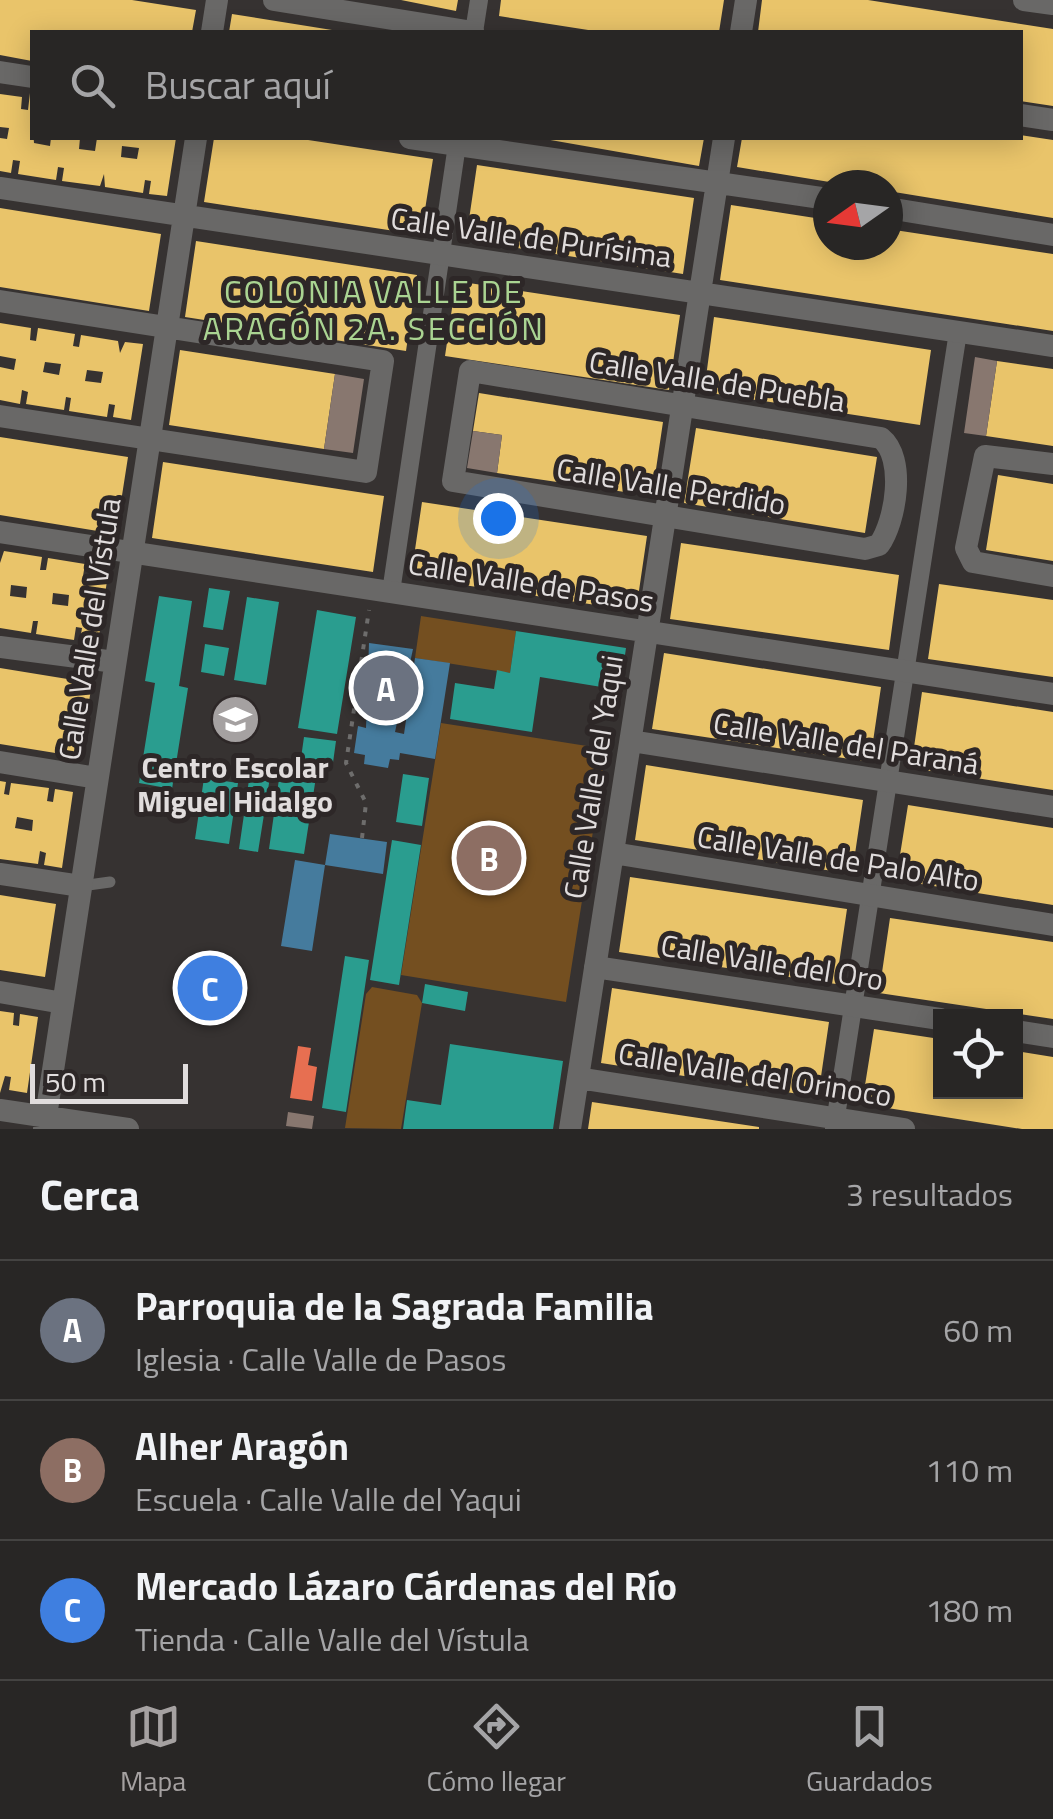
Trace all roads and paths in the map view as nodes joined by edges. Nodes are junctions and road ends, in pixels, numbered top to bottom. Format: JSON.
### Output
{"nodes":[{"id":1,"x":217,"y":0,"type":"edge"},
{"id":2,"x":274,"y":0,"type":"edge"},
{"id":3,"x":479,"y":0,"type":"edge"},
{"id":4,"x":746,"y":0,"type":"edge"},
{"id":5,"x":1024,"y":0,"type":"edge"},
{"id":6,"x":1053,"y":4,"type":"edge"},
{"id":7,"x":212,"y":30,"type":"edge"},
{"id":8,"x":462,"y":30,"type":"edge"},
{"id":9,"x":474,"y":30,"type":"edge"},
{"id":10,"x":740,"y":30,"type":"edge"},
{"id":11,"x":0,"y":72,"type":"edge"},
{"id":12,"x":30,"y":77,"type":"edge"},
{"id":13,"x":1023,"y":115,"type":"edge"},
{"id":14,"x":1053,"y":120,"type":"edge"},
{"id":15,"x":196,"y":140,"type":"edge"},
{"id":16,"x":724,"y":140,"type":"edge"},
{"id":17,"x":458,"y":141,"type":"edge"},
{"id":18,"x":718,"y":182,"type":"junction"},
{"id":19,"x":0,"y":188,"type":"edge"},
{"id":20,"x":813,"y":196,"type":"edge"},
{"id":21,"x":903,"y":210,"type":"edge"},
{"id":22,"x":184,"y":216,"type":"junction"},
{"id":23,"x":1053,"y":235,"type":"edge"},
{"id":24,"x":440,"y":256,"type":"junction"},
{"id":25,"x":700,"y":292,"type":"junction"},
{"id":26,"x":0,"y":301,"type":"edge"},
{"id":27,"x":167,"y":326,"type":"junction"},
{"id":28,"x":958,"y":332,"type":"junction"},
{"id":29,"x":1053,"y":346,"type":"edge"},
{"id":30,"x":682,"y":407,"type":"junction"},
{"id":31,"x":0,"y":416,"type":"edge"},
{"id":32,"x":149,"y":440,"type":"junction"},
{"id":33,"x":1053,"y":464,"type":"edge"},
{"id":34,"x":453,"y":481,"type":"joint"},
{"id":35,"x":665,"y":518,"type":"junction"},
{"id":36,"x":0,"y":532,"type":"edge"},
{"id":37,"x":879,"y":545,"type":"joint"},
{"id":38,"x":132,"y":552,"type":"junction"},
{"id":39,"x":1053,"y":576,"type":"edge"},
{"id":40,"x":381,"y":591,"type":"junction"},
{"id":41,"x":648,"y":632,"type":"junction"},
{"id":42,"x":0,"y":646,"type":"edge"},
{"id":43,"x":115,"y":662,"type":"junction"},
{"id":44,"x":906,"y":671,"type":"junction"},
{"id":45,"x":1053,"y":694,"type":"edge"},
{"id":46,"x":630,"y":741,"type":"junction"},
{"id":47,"x":0,"y":762,"type":"edge"},
{"id":48,"x":98,"y":778,"type":"junction"},
{"id":49,"x":890,"y":780,"type":"junction"},
{"id":50,"x":1053,"y":807,"type":"edge"},
{"id":51,"x":362,"y":838,"type":"dead end"},
{"id":52,"x":613,"y":853,"type":"junction"},
{"id":53,"x":0,"y":874,"type":"edge"},
{"id":54,"x":110,"y":882,"type":"dead end"},
{"id":55,"x":81,"y":886,"type":"junction"},
{"id":56,"x":870,"y":895,"type":"junction"},
{"id":57,"x":1053,"y":924,"type":"edge"},
{"id":58,"x":595,"y":967,"type":"junction"},
{"id":59,"x":0,"y":992,"type":"edge"},
{"id":60,"x":63,"y":1002,"type":"junction"},
{"id":61,"x":851,"y":1006,"type":"junction"},
{"id":62,"x":933,"y":1019,"type":"edge"},
{"id":63,"x":1023,"y":1032,"type":"edge"},
{"id":64,"x":1053,"y":1037,"type":"edge"},
{"id":65,"x":588,"y":1079,"type":"junction"},
{"id":66,"x":0,"y":1110,"type":"edge"},
{"id":67,"x":45,"y":1123,"type":"edge"},
{"id":68,"x":835,"y":1124,"type":"edge"},
{"id":69,"x":128,"y":1129,"type":"edge"},
{"id":70,"x":570,"y":1129,"type":"edge"},
{"id":71,"x":904,"y":1129,"type":"edge"}],
"edges":[{"from":1,"to":7,"type":"street"},
{"from":2,"to":8,"type":"street"},
{"from":3,"to":9,"type":"street"},
{"from":4,"to":10,"type":"street"},
{"from":5,"to":6,"type":"street"},
{"from":11,"to":12,"type":"street"},
{"from":13,"to":14,"type":"street"},
{"from":15,"to":22,"type":"street","name":"Calle Valle del Vístula"},
{"from":16,"to":18,"type":"street","name":"Calle Valle del Yaqui"},
{"from":17,"to":18,"type":"street"},
{"from":17,"to":24,"type":"street"},
{"from":18,"to":20,"type":"street"},
{"from":18,"to":25,"type":"street","name":"Calle Valle del Yaqui"},
{"from":19,"to":22,"type":"street","name":"Calle Valle de Purísima"},
{"from":21,"to":23,"type":"street"},
{"from":22,"to":24,"type":"street","name":"Calle Valle de Purísima"},
{"from":22,"to":27,"type":"street","name":"Calle Valle del Vístula"},
{"from":24,"to":25,"type":"street","name":"Calle Valle de Purísima"},
{"from":24,"to":40,"type":"street"},
{"from":25,"to":28,"type":"street","name":"Calle Valle de Purísima"},
{"from":25,"to":30,"type":"street","name":"Calle Valle del Yaqui"},
{"from":26,"to":27,"type":"street"},
{"from":27,"to":32,"type":"street","name":"Calle Valle del Vístula"},
{"from":27,"to":32,"type":"street"},
{"from":28,"to":29,"type":"street","name":"Calle Valle de Purísima"},
{"from":28,"to":44,"type":"street"},
{"from":30,"to":34,"type":"street","name":"Calle Valle de Puebla"},
{"from":30,"to":35,"type":"street","name":"Calle Valle del Yaqui"},
{"from":30,"to":37,"type":"street","name":"Calle Valle de Puebla"},
{"from":31,"to":32,"type":"street"},
{"from":32,"to":38,"type":"street","name":"Calle Valle del Vístula"},
{"from":33,"to":39,"type":"street"},
{"from":34,"to":35,"type":"street","name":"Calle Valle Perdido"},
{"from":35,"to":37,"type":"street","name":"Calle Valle Perdido"},
{"from":35,"to":41,"type":"street","name":"Calle Valle del Yaqui"},
{"from":36,"to":38,"type":"street","name":"Calle Valle de Pasos"},
{"from":38,"to":40,"type":"street","name":"Calle Valle de Pasos"},
{"from":38,"to":43,"type":"street","name":"Calle Valle del Vístula"},
{"from":40,"to":41,"type":"street","name":"Calle Valle de Pasos"},
{"from":40,"to":51,"type":"path"},
{"from":41,"to":44,"type":"street","name":"Calle Valle de Pasos"},
{"from":41,"to":46,"type":"street","name":"Calle Valle del Yaqui"},
{"from":42,"to":43,"type":"street"},
{"from":43,"to":48,"type":"street","name":"Calle Valle del Vístula"},
{"from":44,"to":45,"type":"street","name":"Calle Valle de Pasos"},
{"from":44,"to":49,"type":"street"},
{"from":46,"to":49,"type":"street","name":"Calle Valle del Paraná"},
{"from":46,"to":52,"type":"street","name":"Calle Valle del Yaqui"},
{"from":47,"to":48,"type":"street"},
{"from":48,"to":55,"type":"street","name":"Calle Valle del Vístula"},
{"from":49,"to":50,"type":"street","name":"Calle Valle del Paraná"},
{"from":49,"to":56,"type":"street"},
{"from":52,"to":56,"type":"street","name":"Calle Valle de Palo Alto"},
{"from":52,"to":58,"type":"street","name":"Calle Valle del Yaqui"},
{"from":53,"to":55,"type":"street"},
{"from":54,"to":55,"type":"lane"},
{"from":55,"to":60,"type":"street","name":"Calle Valle del Vístula"},
{"from":56,"to":57,"type":"street","name":"Calle Valle de Palo Alto"},
{"from":56,"to":61,"type":"street"},
{"from":58,"to":61,"type":"street","name":"Calle Valle del Oro"},
{"from":58,"to":65,"type":"street","name":"Calle Valle del Yaqui"},
{"from":59,"to":60,"type":"street"},
{"from":60,"to":67,"type":"street","name":"Calle Valle del Vístula"},
{"from":61,"to":62,"type":"street","name":"Calle Valle del Oro"},
{"from":61,"to":68,"type":"street"},
{"from":63,"to":64,"type":"street"},
{"from":65,"to":68,"type":"street","name":"Calle Valle del Orinoco"},
{"from":65,"to":70,"type":"street","name":"Calle Valle del Yaqui"},
{"from":66,"to":67,"type":"street"},
{"from":67,"to":69,"type":"street"},
{"from":68,"to":71,"type":"street","name":"Calle Valle del Orinoco"}]}
